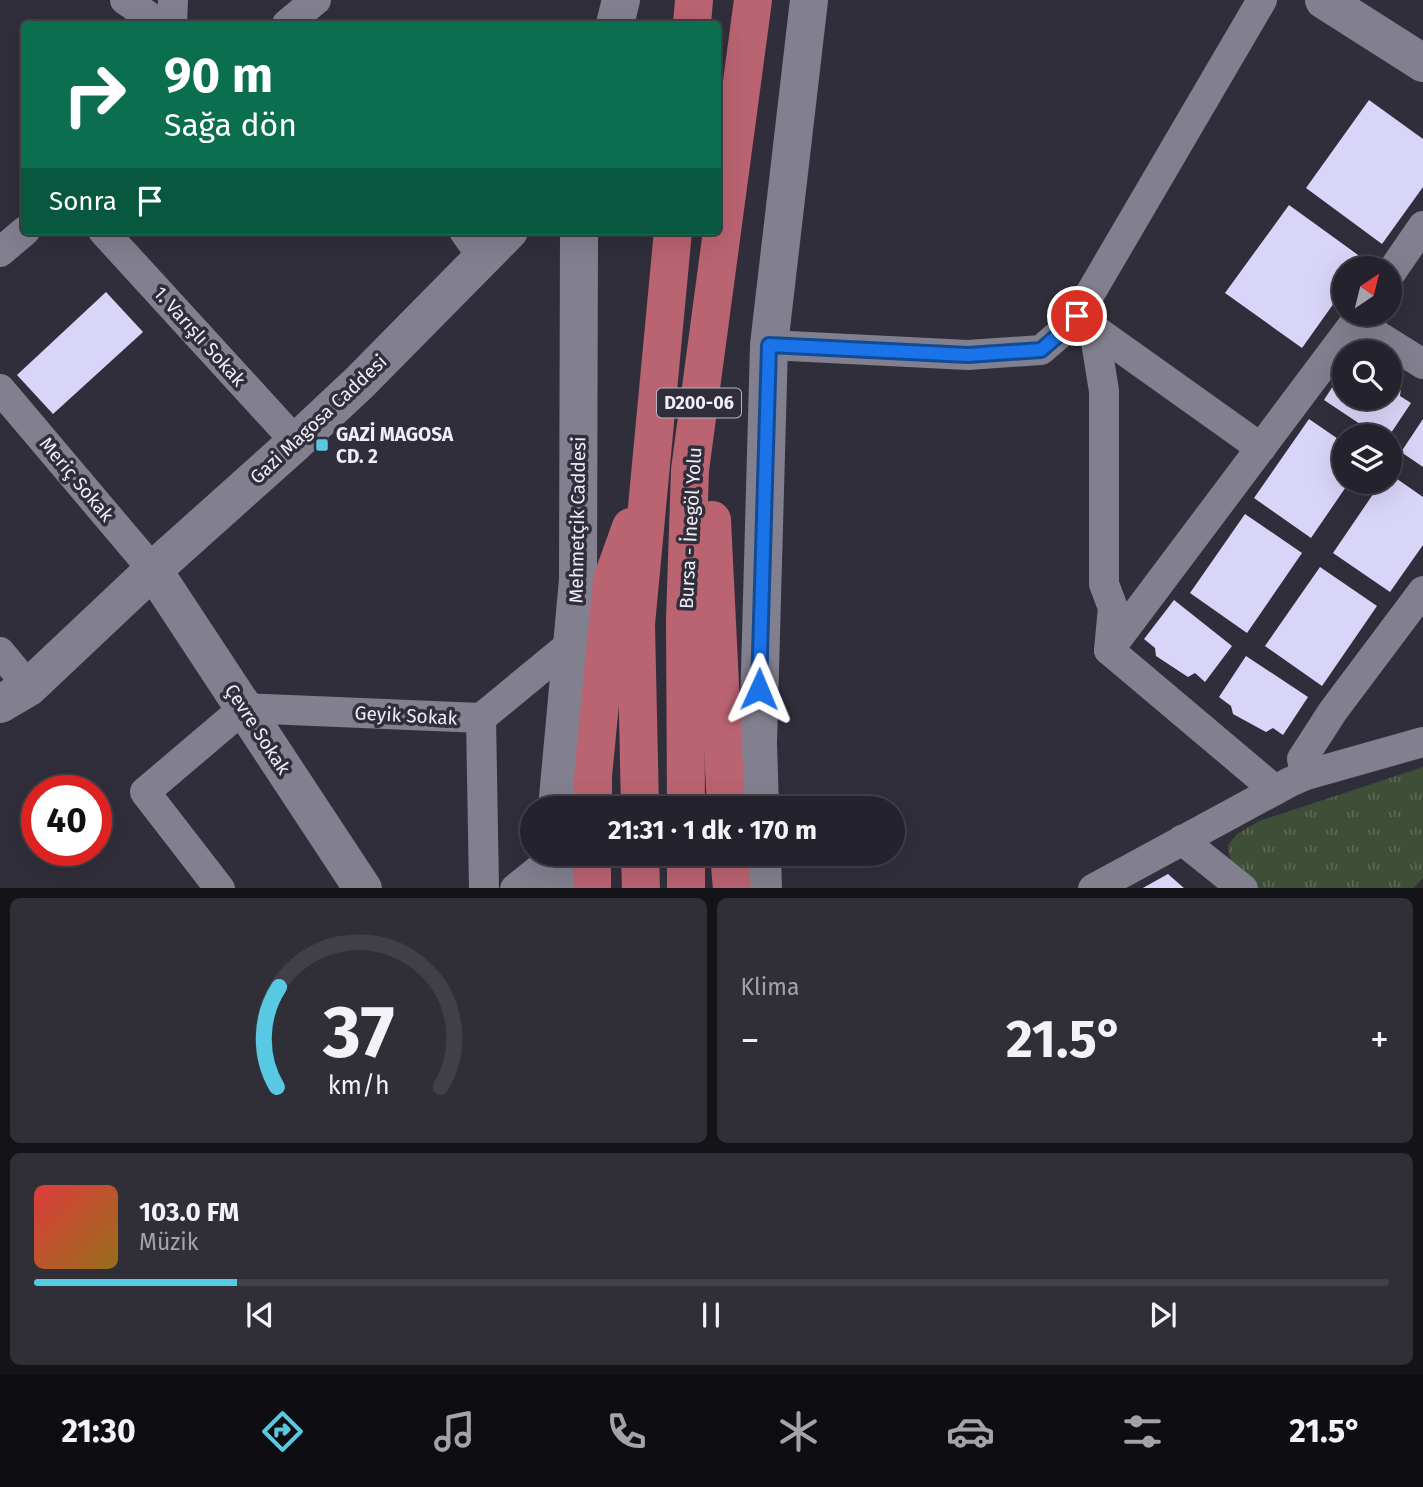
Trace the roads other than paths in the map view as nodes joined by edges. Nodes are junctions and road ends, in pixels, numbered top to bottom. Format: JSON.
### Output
{"nodes":[{"id":1,"x":125,"y":0,"type":"edge"},
{"id":2,"x":173,"y":0,"type":"edge"},
{"id":3,"x":621,"y":0,"type":"edge"},
{"id":4,"x":694,"y":0,"type":"edge"},
{"id":5,"x":753,"y":0,"type":"edge"},
{"id":6,"x":809,"y":0,"type":"edge"},
{"id":7,"x":1262,"y":0,"type":"edge"},
{"id":8,"x":1324,"y":0,"type":"edge"},
{"id":9,"x":156,"y":21,"type":"edge"},
{"id":10,"x":172,"y":21,"type":"edge"},
{"id":11,"x":616,"y":21,"type":"edge"},
{"id":12,"x":692,"y":21,"type":"edge"},
{"id":13,"x":1423,"y":63,"type":"edge"},
{"id":14,"x":1423,"y":226,"type":"edge"},
{"id":15,"x":21,"y":234,"type":"edge"},
{"id":16,"x":107,"y":235,"type":"edge"},
{"id":17,"x":499,"y":235,"type":"edge"},
{"id":18,"x":579,"y":235,"type":"edge"},
{"id":19,"x":673,"y":235,"type":"edge"},
{"id":20,"x":473,"y":245,"type":"edge"},
{"id":21,"x":0,"y":252,"type":"edge"},
{"id":22,"x":1402,"y":257,"type":"edge"},
{"id":23,"x":1085,"y":322,"type":"junction"},
{"id":24,"x":1353,"y":326,"type":"edge"},
{"id":25,"x":1370,"y":326,"type":"edge"},
{"id":26,"x":707,"y":341,"type":"junction"},
{"id":27,"x":769,"y":345,"type":"junction"},
{"id":28,"x":1423,"y":364,"type":"edge"},
{"id":29,"x":0,"y":389,"type":"edge"},
{"id":30,"x":296,"y":442,"type":"junction"},
{"id":31,"x":1261,"y":448,"type":"junction"},
{"id":32,"x":650,"y":476,"type":"junction"},
{"id":33,"x":153,"y":570,"type":"junction"},
{"id":34,"x":1423,"y":591,"type":"edge"},
{"id":35,"x":572,"y":643,"type":"junction"},
{"id":36,"x":1109,"y":650,"type":"junction"},
{"id":37,"x":0,"y":652,"type":"edge"},
{"id":38,"x":15,"y":695,"type":"edge"},
{"id":39,"x":244,"y":708,"type":"junction"},
{"id":40,"x":481,"y":718,"type":"junction"},
{"id":41,"x":0,"y":735,"type":"edge"},
{"id":42,"x":1423,"y":741,"type":"edge"},
{"id":43,"x":1306,"y":775,"type":"junction"},
{"id":44,"x":1275,"y":790,"type":"junction"},
{"id":45,"x":558,"y":796,"type":"edge"},
{"id":46,"x":593,"y":796,"type":"edge"},
{"id":47,"x":639,"y":796,"type":"edge"},
{"id":48,"x":686,"y":796,"type":"edge"},
{"id":49,"x":725,"y":796,"type":"edge"},
{"id":50,"x":760,"y":796,"type":"edge"},
{"id":51,"x":1182,"y":840,"type":"junction"},
{"id":52,"x":592,"y":866,"type":"edge"},
{"id":53,"x":640,"y":866,"type":"edge"},
{"id":54,"x":686,"y":866,"type":"edge"},
{"id":55,"x":730,"y":866,"type":"edge"},
{"id":56,"x":762,"y":866,"type":"edge"},
{"id":57,"x":553,"y":867,"type":"edge"},
{"id":58,"x":220,"y":888,"type":"edge"},
{"id":59,"x":363,"y":888,"type":"edge"},
{"id":60,"x":484,"y":888,"type":"edge"},
{"id":61,"x":515,"y":888,"type":"edge"},
{"id":62,"x":592,"y":888,"type":"edge"},
{"id":63,"x":641,"y":888,"type":"edge"},
{"id":64,"x":686,"y":888,"type":"edge"},
{"id":65,"x":732,"y":888,"type":"edge"},
{"id":66,"x":763,"y":888,"type":"edge"},
{"id":67,"x":1093,"y":888,"type":"edge"},
{"id":68,"x":1243,"y":888,"type":"edge"}],
"edges":[{"from":1,"to":9,"type":"street"},
{"from":2,"to":10,"type":"street"},
{"from":3,"to":11,"type":"street"},
{"from":4,"to":12,"type":"highway"},
{"from":5,"to":26,"type":"highway","name":"Bursa - İnegöl Yolu","number":"D200-06"},
{"from":6,"to":27,"type":"street"},
{"from":7,"to":23,"type":"street"},
{"from":8,"to":13,"type":"street"},
{"from":14,"to":22,"type":"street"},
{"from":15,"to":21,"type":"street"},
{"from":16,"to":30,"type":"street","name":"1. Varışlı Sokak"},
{"from":17,"to":20,"type":"street","name":"Gazi Magosa Caddesi"},
{"from":18,"to":35,"type":"street","name":"Mehmetçik Caddesi"},
{"from":19,"to":32,"type":"highway","number":"D200-06"},
{"from":20,"to":30,"type":"street","name":"Gazi Magosa Caddesi"},
{"from":23,"to":27,"type":"street"},
{"from":23,"to":31,"type":"street"},
{"from":23,"to":36,"type":"street"},
{"from":24,"to":31,"type":"street"},
{"from":25,"to":28,"type":"street"},
{"from":26,"to":48,"type":"highway","name":"Bursa - İnegöl Yolu","number":"D200-06"},
{"from":26,"to":49,"type":"highway"},
{"from":27,"to":50,"type":"street"},
{"from":29,"to":33,"type":"street","name":"Meriç Sokak"},
{"from":30,"to":33,"type":"street","name":"Gazi Magosa Caddesi"},
{"from":31,"to":36,"type":"street"},
{"from":32,"to":46,"type":"highway"},
{"from":32,"to":47,"type":"highway","number":"D200-06"},
{"from":33,"to":38,"type":"street","name":"Gazi Magosa Caddesi"},
{"from":33,"to":39,"type":"street","name":"Çevre Sokak"},
{"from":34,"to":43,"type":"street"},
{"from":35,"to":40,"type":"street"},
{"from":35,"to":45,"type":"street","name":"Mehmetçik Caddesi"},
{"from":36,"to":44,"type":"street"},
{"from":37,"to":38,"type":"street"},
{"from":38,"to":41,"type":"street","name":"Gazi Magosa Caddesi"},
{"from":39,"to":40,"type":"street","name":"Geyik Sokak"},
{"from":39,"to":58,"type":"street"},
{"from":39,"to":59,"type":"street","name":"Çevre Sokak"},
{"from":40,"to":60,"type":"street","name":"Geyik Sokak"},
{"from":42,"to":43,"type":"street"},
{"from":43,"to":44,"type":"street"},
{"from":44,"to":51,"type":"street"},
{"from":51,"to":67,"type":"street"},
{"from":51,"to":68,"type":"street"},
{"from":52,"to":62,"type":"highway"},
{"from":53,"to":63,"type":"highway"},
{"from":54,"to":64,"type":"highway"},
{"from":55,"to":65,"type":"highway"},
{"from":56,"to":66,"type":"street"},
{"from":57,"to":61,"type":"street"}]}
